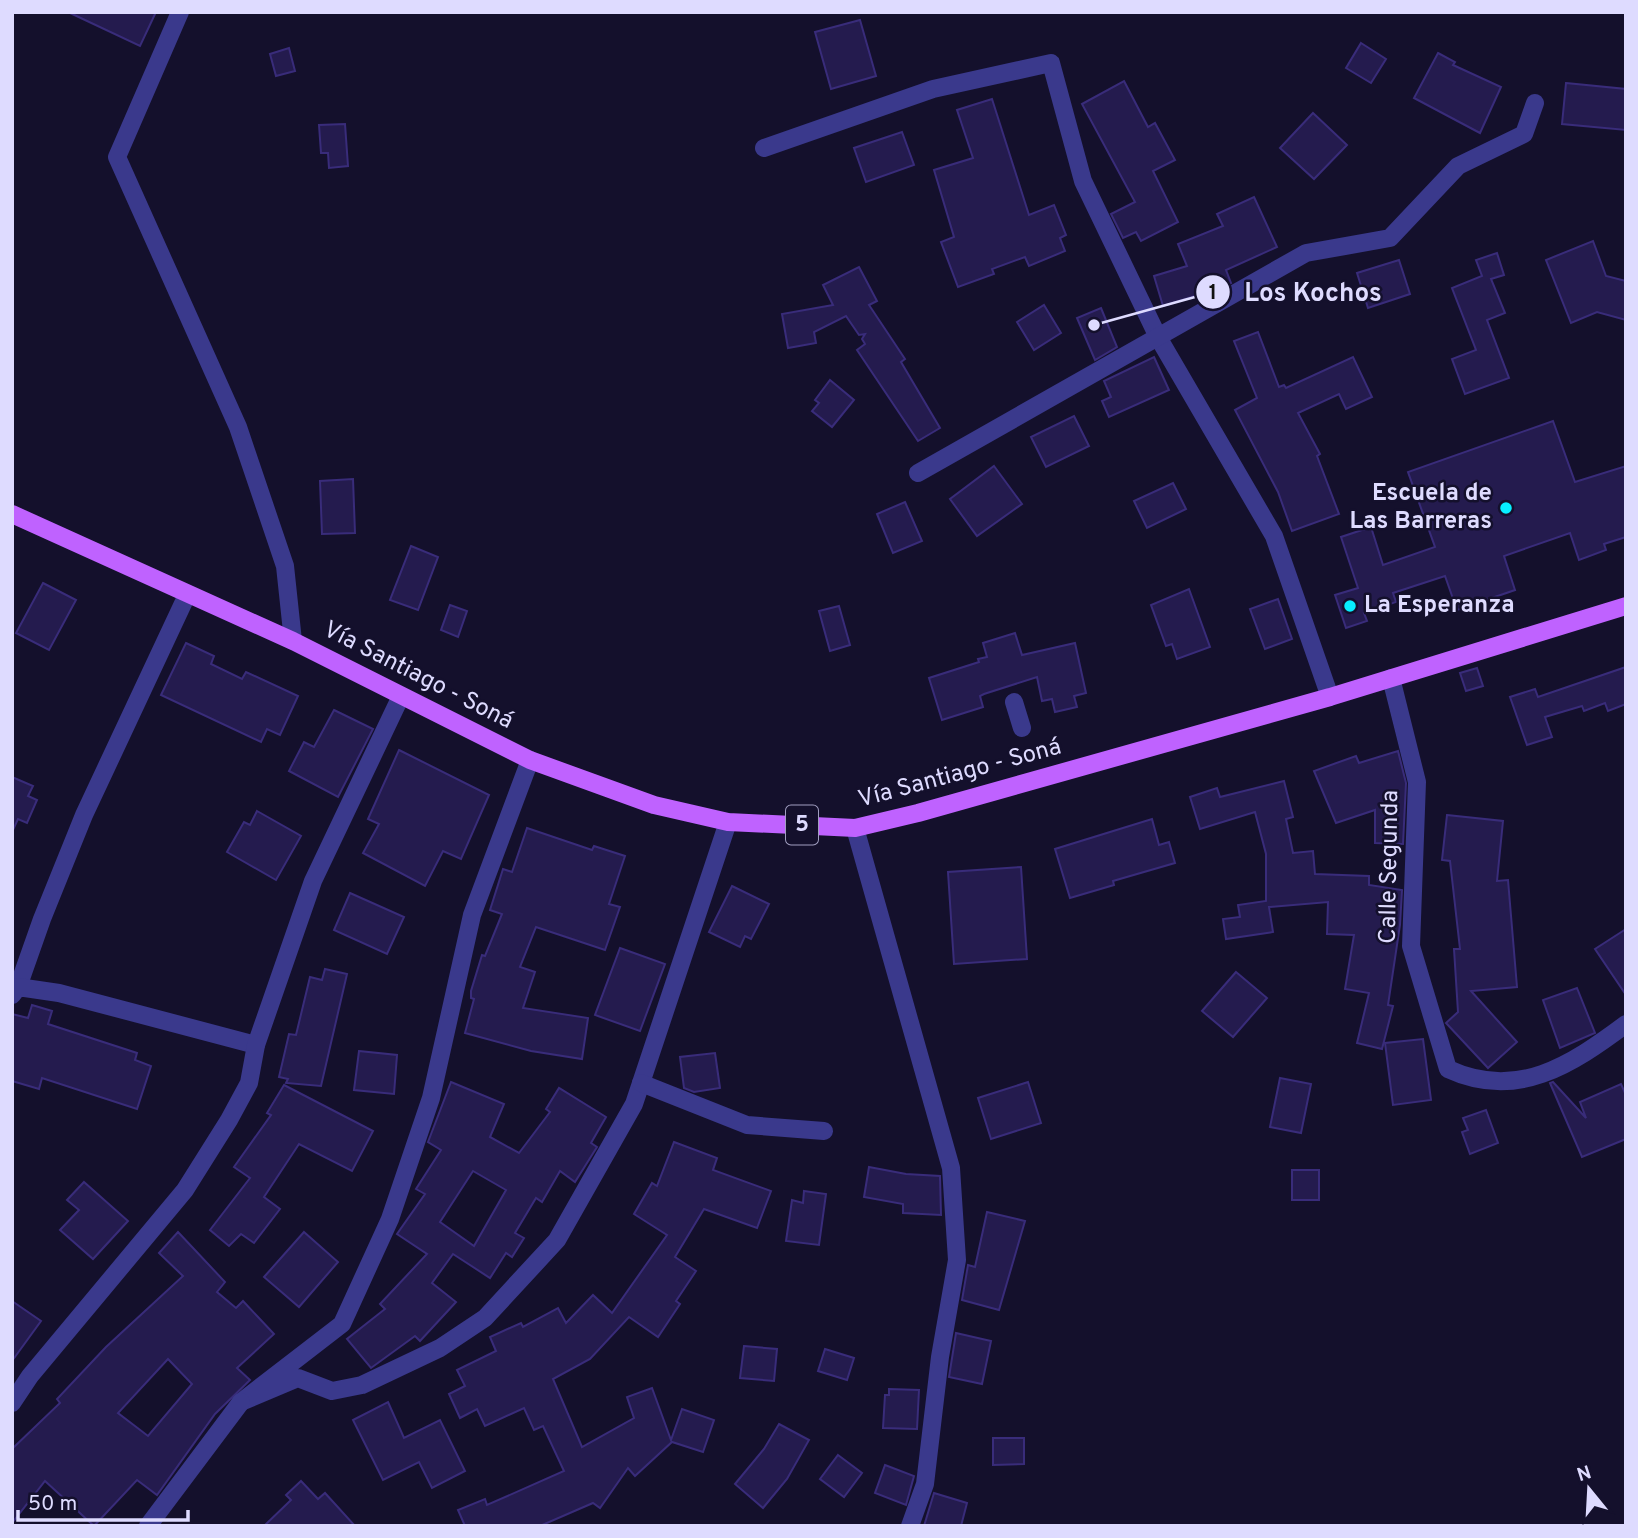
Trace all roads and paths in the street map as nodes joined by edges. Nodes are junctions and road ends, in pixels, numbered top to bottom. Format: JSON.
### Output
{"nodes":[{"id":1,"x":180,"y":12,"type":"edge"},
{"id":2,"x":1535,"y":103,"type":"dead end"},
{"id":3,"x":764,"y":148,"type":"dead end"},
{"id":4,"x":1158,"y":337,"type":"junction"},
{"id":5,"x":918,"y":474,"type":"dead end"},
{"id":6,"x":12,"y":514,"type":"edge"},
{"id":7,"x":187,"y":595,"type":"junction"},
{"id":8,"x":1626,"y":606,"type":"edge"},
{"id":9,"x":293,"y":641,"type":"junction"},
{"id":10,"x":1391,"y":678,"type":"junction"},
{"id":11,"x":401,"y":696,"type":"junction"},
{"id":12,"x":1330,"y":696,"type":"junction"},
{"id":13,"x":1014,"y":702,"type":"dead end"},
{"id":14,"x":1022,"y":728,"type":"dead end"},
{"id":15,"x":530,"y":760,"type":"junction"},
{"id":16,"x":728,"y":822,"type":"junction"},
{"id":17,"x":855,"y":828,"type":"junction"},
{"id":18,"x":15,"y":991,"type":"edge"},
{"id":19,"x":1626,"y":1024,"type":"edge"},
{"id":20,"x":256,"y":1045,"type":"junction"},
{"id":21,"x":641,"y":1083,"type":"junction"},
{"id":22,"x":824,"y":1131,"type":"dead end"},
{"id":23,"x":241,"y":1402,"type":"junction"},
{"id":24,"x":12,"y":1403,"type":"edge"},
{"id":25,"x":148,"y":1526,"type":"edge"},
{"id":26,"x":910,"y":1526,"type":"edge"}],
"edges":[{"from":1,"to":9,"type":"street"},
{"from":2,"to":4,"type":"street"},
{"from":3,"to":4,"type":"street"},
{"from":4,"to":5,"type":"street"},
{"from":4,"to":12,"type":"street"},
{"from":6,"to":7,"type":"main road","name":"Vía Santiago - Soná","number":"5"},
{"from":7,"to":9,"type":"main road","name":"Vía Santiago - Soná","number":"5"},
{"from":7,"to":18,"type":"street"},
{"from":8,"to":10,"type":"main road","name":"Vía Santiago - Soná","number":"5"},
{"from":9,"to":11,"type":"main road","name":"Vía Santiago - Soná","number":"5"},
{"from":10,"to":12,"type":"main road","name":"Vía Santiago - Soná","number":"5"},
{"from":10,"to":19,"type":"street","name":"Calle Segunda"},
{"from":11,"to":15,"type":"main road","name":"Vía Santiago - Soná","number":"5"},
{"from":11,"to":20,"type":"street"},
{"from":12,"to":17,"type":"main road","name":"Vía Santiago - Soná","number":"5"},
{"from":13,"to":14,"type":"street"},
{"from":15,"to":16,"type":"main road","name":"Vía Santiago - Soná","number":"5"},
{"from":15,"to":23,"type":"street"},
{"from":16,"to":17,"type":"main road","name":"Vía Santiago - Soná","number":"5"},
{"from":16,"to":21,"type":"street"},
{"from":17,"to":26,"type":"street"},
{"from":18,"to":20,"type":"street"},
{"from":20,"to":24,"type":"street"},
{"from":21,"to":22,"type":"street"},
{"from":21,"to":23,"type":"street"},
{"from":23,"to":25,"type":"street"}]}
